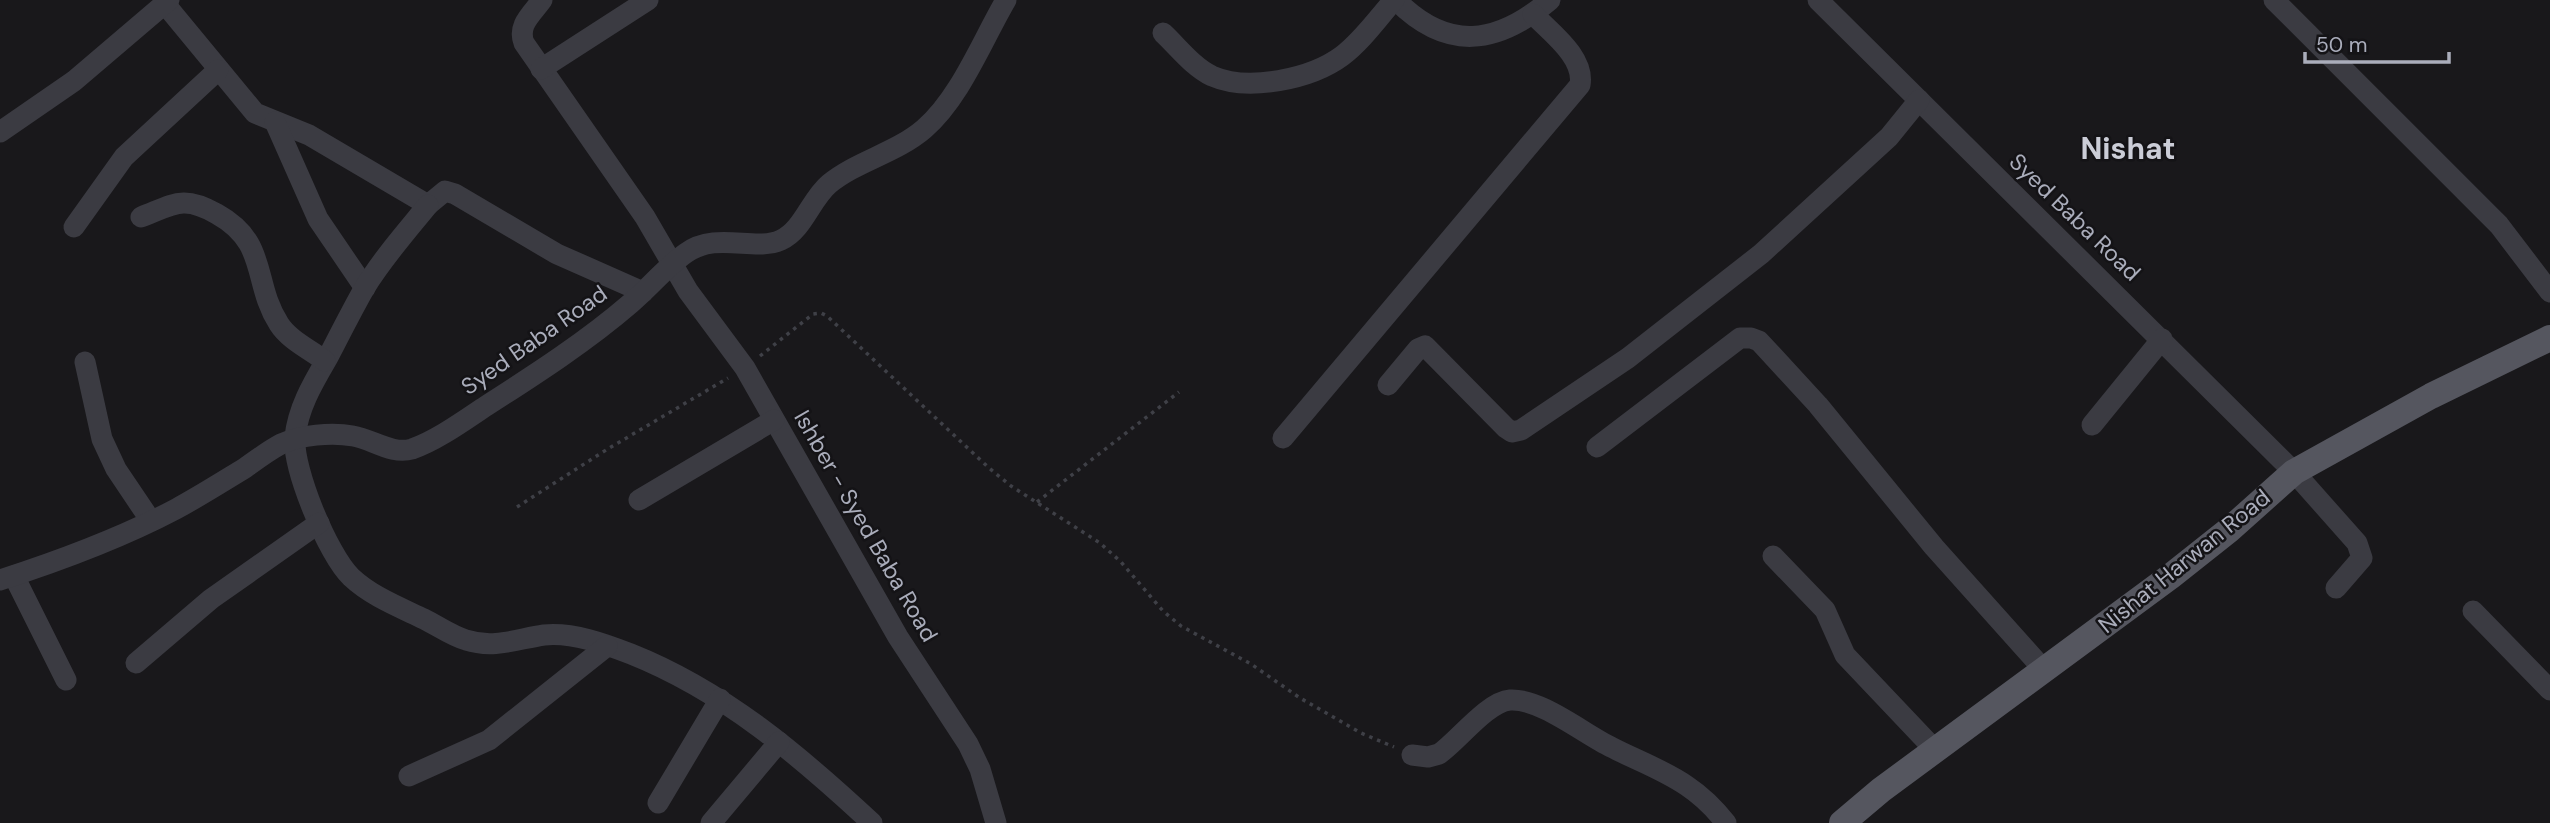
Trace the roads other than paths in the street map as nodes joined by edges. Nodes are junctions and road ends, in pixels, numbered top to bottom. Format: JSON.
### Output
{"nodes":[{"id":1,"x":542,"y":0,"type":"edge"},
{"id":2,"x":648,"y":0,"type":"edge"},
{"id":3,"x":1006,"y":0,"type":"edge"},
{"id":4,"x":1395,"y":0,"type":"edge"},
{"id":5,"x":1550,"y":0,"type":"edge"},
{"id":6,"x":1818,"y":0,"type":"edge"},
{"id":7,"x":2274,"y":0,"type":"edge"},
{"id":8,"x":167,"y":2,"type":"edge"},
{"id":9,"x":1534,"y":14,"type":"junction"},
{"id":10,"x":1163,"y":33,"type":"dead end"},
{"id":11,"x":541,"y":69,"type":"junction"},
{"id":12,"x":218,"y":70,"type":"junction"},
{"id":13,"x":1919,"y":100,"type":"junction"},
{"id":14,"x":275,"y":122,"type":"junction"},
{"id":15,"x":0,"y":132,"type":"edge"},
{"id":16,"x":428,"y":205,"type":"junction"},
{"id":17,"x":141,"y":217,"type":"dead end"},
{"id":18,"x":74,"y":227,"type":"dead end"},
{"id":19,"x":673,"y":263,"type":"junction"},
{"id":20,"x":365,"y":288,"type":"junction"},
{"id":21,"x":643,"y":292,"type":"junction"},
{"id":22,"x":2550,"y":292,"type":"edge"},
{"id":23,"x":2550,"y":338,"type":"edge"},
{"id":24,"x":2162,"y":339,"type":"junction"},
{"id":25,"x":326,"y":361,"type":"junction"},
{"id":26,"x":85,"y":362,"type":"dead end"},
{"id":27,"x":1388,"y":385,"type":"dead end"},
{"id":28,"x":774,"y":420,"type":"junction"},
{"id":29,"x":2092,"y":425,"type":"dead end"},
{"id":30,"x":1283,"y":438,"type":"dead end"},
{"id":31,"x":295,"y":439,"type":"junction"},
{"id":32,"x":1597,"y":447,"type":"dead end"},
{"id":33,"x":2294,"y":472,"type":"junction"},
{"id":34,"x":639,"y":500,"type":"dead end"},
{"id":35,"x":151,"y":521,"type":"junction"},
{"id":36,"x":319,"y":523,"type":"junction"},
{"id":37,"x":1773,"y":556,"type":"dead end"},
{"id":38,"x":7,"y":578,"type":"edge"},
{"id":39,"x":2336,"y":588,"type":"dead end"},
{"id":40,"x":2473,"y":611,"type":"dead end"},
{"id":41,"x":607,"y":646,"type":"junction"},
{"id":42,"x":136,"y":663,"type":"dead end"},
{"id":43,"x":2044,"y":670,"type":"junction"},
{"id":44,"x":66,"y":680,"type":"dead end"},
{"id":45,"x":2550,"y":690,"type":"edge"},
{"id":46,"x":720,"y":699,"type":"junction"},
{"id":47,"x":779,"y":742,"type":"junction"},
{"id":48,"x":1936,"y":751,"type":"junction"},
{"id":49,"x":1412,"y":755,"type":"road end"},
{"id":50,"x":409,"y":776,"type":"dead end"},
{"id":51,"x":658,"y":803,"type":"dead end"},
{"id":52,"x":711,"y":823,"type":"edge"},
{"id":53,"x":872,"y":823,"type":"edge"},
{"id":54,"x":996,"y":823,"type":"edge"},
{"id":55,"x":1726,"y":823,"type":"edge"},
{"id":56,"x":1842,"y":823,"type":"edge"}],
"edges":[{"from":1,"to":11,"type":"street","name":"Ishber - Syed Baba Road"},
{"from":2,"to":11,"type":"street"},
{"from":3,"to":19,"type":"street","name":"Syed Baba Road"},
{"from":4,"to":9,"type":"street"},
{"from":4,"to":10,"type":"street"},
{"from":5,"to":9,"type":"street"},
{"from":6,"to":13,"type":"street","name":"Syed Baba Road"},
{"from":7,"to":22,"type":"street"},
{"from":8,"to":12,"type":"street"},
{"from":8,"to":15,"type":"street"},
{"from":9,"to":30,"type":"street"},
{"from":11,"to":19,"type":"street","name":"Ishber - Syed Baba Road"},
{"from":12,"to":14,"type":"street"},
{"from":12,"to":18,"type":"street"},
{"from":13,"to":24,"type":"street","name":"Syed Baba Road"},
{"from":13,"to":27,"type":"street"},
{"from":14,"to":16,"type":"street"},
{"from":14,"to":20,"type":"street"},
{"from":16,"to":20,"type":"street"},
{"from":16,"to":21,"type":"street"},
{"from":17,"to":25,"type":"street"},
{"from":19,"to":21,"type":"street","name":"Syed Baba Road"},
{"from":19,"to":28,"type":"street","name":"Ishber - Syed Baba Road"},
{"from":20,"to":25,"type":"street"},
{"from":21,"to":31,"type":"street","name":"Syed Baba Road"},
{"from":23,"to":33,"type":"main road","name":"Nishat Harwan Road"},
{"from":24,"to":29,"type":"street"},
{"from":24,"to":33,"type":"street","name":"Syed Baba Road"},
{"from":25,"to":31,"type":"street"},
{"from":26,"to":35,"type":"street"},
{"from":28,"to":34,"type":"street"},
{"from":28,"to":54,"type":"street","name":"Ishber - Syed Baba Road"},
{"from":31,"to":35,"type":"street","name":"Syed Baba Road"},
{"from":31,"to":36,"type":"street"},
{"from":32,"to":43,"type":"street"},
{"from":33,"to":39,"type":"street","name":"Syed Baba Road"},
{"from":33,"to":43,"type":"main road","name":"Nishat Harwan Road"},
{"from":35,"to":38,"type":"street","name":"Syed Baba Road"},
{"from":36,"to":41,"type":"street"},
{"from":36,"to":42,"type":"street"},
{"from":37,"to":48,"type":"street"},
{"from":38,"to":44,"type":"street"},
{"from":40,"to":45,"type":"street"},
{"from":41,"to":46,"type":"street"},
{"from":41,"to":50,"type":"street"},
{"from":43,"to":48,"type":"main road","name":"Nishat Harwan Road"},
{"from":46,"to":47,"type":"street"},
{"from":46,"to":51,"type":"street"},
{"from":47,"to":52,"type":"street"},
{"from":47,"to":53,"type":"street"},
{"from":48,"to":56,"type":"main road","name":"Nishat Harwan Road"},
{"from":49,"to":55,"type":"street"}]}
